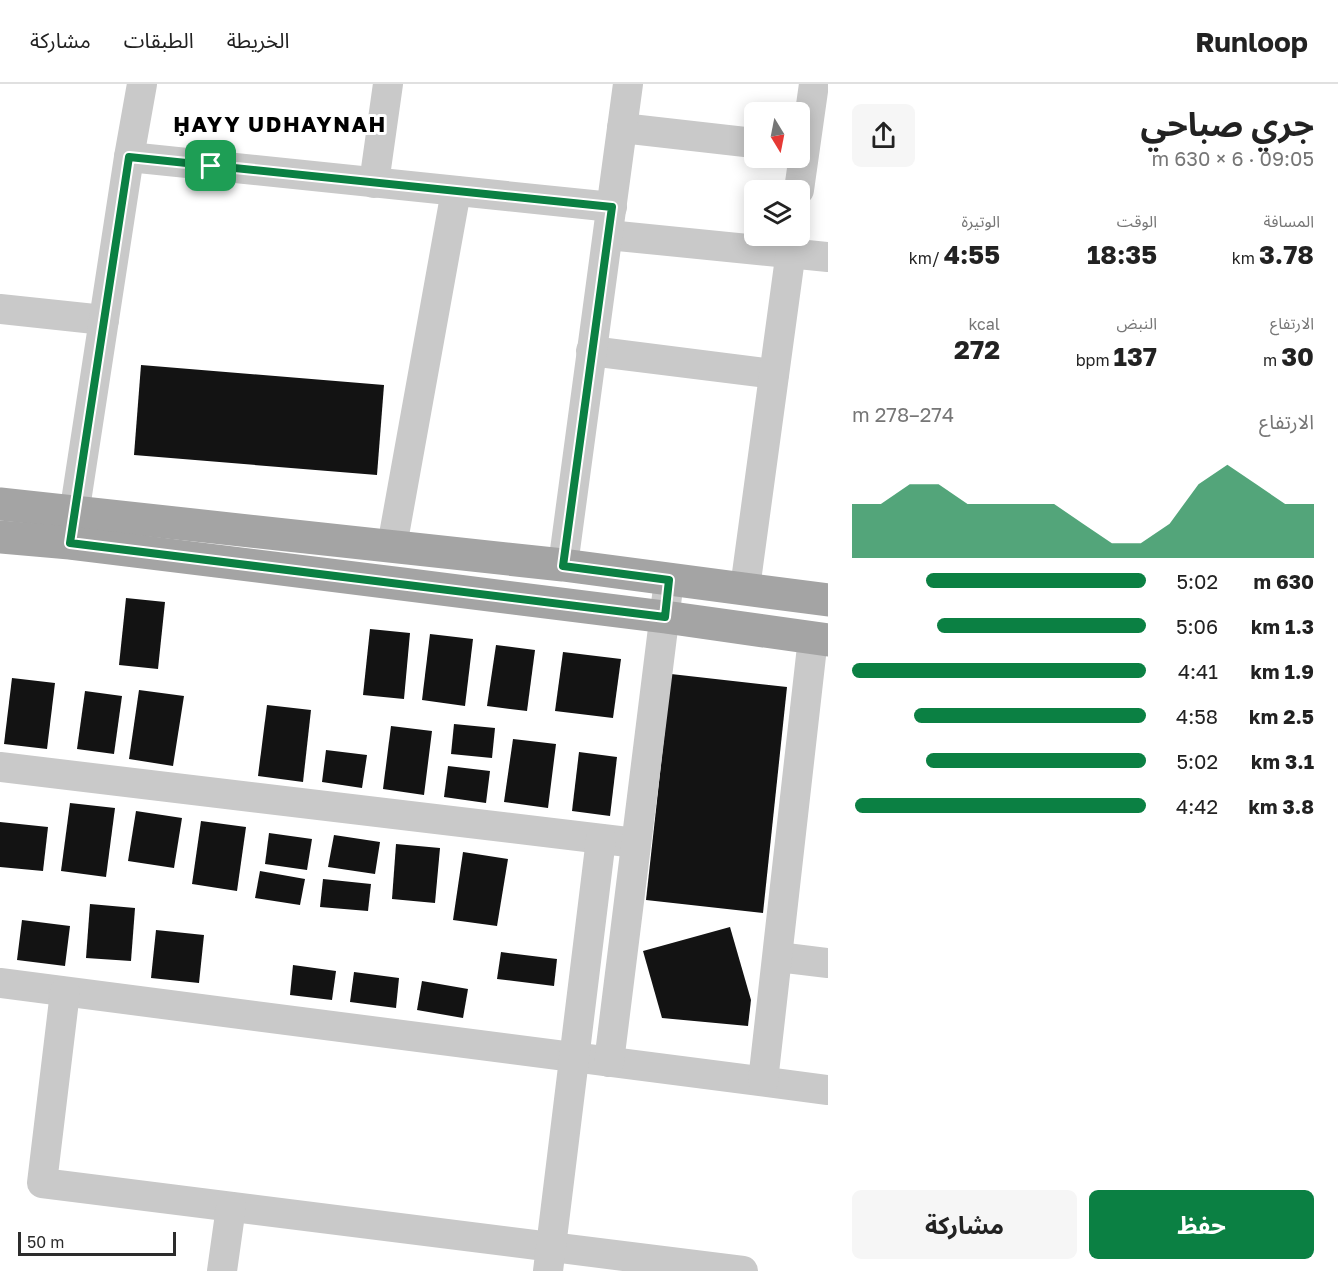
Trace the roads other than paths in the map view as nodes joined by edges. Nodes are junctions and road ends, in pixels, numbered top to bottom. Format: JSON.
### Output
{"nodes":[{"id":1,"x":142,"y":84,"type":"edge"},
{"id":2,"x":388,"y":84,"type":"edge"},
{"id":3,"x":628,"y":84,"type":"edge"},
{"id":4,"x":814,"y":84,"type":"edge"},
{"id":5,"x":810,"y":105,"type":"edge"},
{"id":6,"x":622,"y":128,"type":"junction"},
{"id":7,"x":744,"y":142,"type":"edge"},
{"id":8,"x":129,"y":157,"type":"junction"},
{"id":9,"x":374,"y":183,"type":"junction"},
{"id":10,"x":456,"y":191,"type":"junction"},
{"id":11,"x":610,"y":221,"type":"junction"},
{"id":12,"x":744,"y":238,"type":"edge"},
{"id":13,"x":792,"y":246,"type":"edge"},
{"id":14,"x":798,"y":246,"type":"edge"},
{"id":15,"x":828,"y":257,"type":"edge"},
{"id":16,"x":0,"y":309,"type":"edge"},
{"id":17,"x":104,"y":320,"type":"junction"},
{"id":18,"x":591,"y":351,"type":"junction"},
{"id":19,"x":774,"y":374,"type":"junction"},
{"id":20,"x":0,"y":504,"type":"edge"},
{"id":21,"x":74,"y":511,"type":"junction"},
{"id":22,"x":0,"y":537,"type":"edge"},
{"id":23,"x":70,"y":543,"type":"junction"},
{"id":24,"x":392,"y":546,"type":"junction"},
{"id":25,"x":563,"y":566,"type":"junction"},
{"id":26,"x":669,"y":580,"type":"junction"},
{"id":27,"x":745,"y":588,"type":"junction"},
{"id":28,"x":828,"y":600,"type":"edge"},
{"id":29,"x":665,"y":617,"type":"junction"},
{"id":30,"x":820,"y":639,"type":"edge"},
{"id":31,"x":0,"y":767,"type":"edge"},
{"id":32,"x":601,"y":839,"type":"junction"},
{"id":33,"x":636,"y":843,"type":"junction"},
{"id":34,"x":778,"y":957,"type":"junction"},
{"id":35,"x":828,"y":963,"type":"edge"},
{"id":36,"x":0,"y":983,"type":"edge"},
{"id":37,"x":64,"y":992,"type":"junction"},
{"id":38,"x":574,"y":1057,"type":"junction"},
{"id":39,"x":609,"y":1062,"type":"junction"},
{"id":40,"x":764,"y":1081,"type":"junction"},
{"id":41,"x":828,"y":1090,"type":"edge"},
{"id":42,"x":231,"y":1207,"type":"junction"},
{"id":43,"x":550,"y":1259,"type":"edge"},
{"id":44,"x":733,"y":1270,"type":"edge"},
{"id":45,"x":222,"y":1271,"type":"edge"}],
"edges":[{"from":1,"to":8,"type":"street"},
{"from":2,"to":9,"type":"street"},
{"from":3,"to":6,"type":"street"},
{"from":4,"to":5,"type":"street"},
{"from":6,"to":7,"type":"street"},
{"from":6,"to":11,"type":"street"},
{"from":8,"to":9,"type":"street"},
{"from":8,"to":17,"type":"street"},
{"from":9,"to":10,"type":"street"},
{"from":10,"to":11,"type":"street"},
{"from":10,"to":24,"type":"street"},
{"from":11,"to":12,"type":"street"},
{"from":11,"to":18,"type":"street"},
{"from":13,"to":19,"type":"street"},
{"from":14,"to":15,"type":"street"},
{"from":16,"to":17,"type":"street"},
{"from":17,"to":21,"type":"street"},
{"from":18,"to":19,"type":"street"},
{"from":18,"to":25,"type":"street"},
{"from":19,"to":27,"type":"street"},
{"from":20,"to":21,"type":"main road"},
{"from":21,"to":23,"type":"street"},
{"from":21,"to":24,"type":"main road"},
{"from":22,"to":23,"type":"main road"},
{"from":23,"to":29,"type":"main road"},
{"from":24,"to":25,"type":"main road"},
{"from":25,"to":26,"type":"main road"},
{"from":26,"to":27,"type":"main road"},
{"from":26,"to":29,"type":"street"},
{"from":27,"to":28,"type":"main road"},
{"from":29,"to":30,"type":"main road"},
{"from":29,"to":33,"type":"street"},
{"from":30,"to":34,"type":"street"},
{"from":31,"to":32,"type":"street"},
{"from":32,"to":33,"type":"street"},
{"from":32,"to":38,"type":"street"},
{"from":33,"to":39,"type":"street"},
{"from":34,"to":35,"type":"street"},
{"from":34,"to":40,"type":"street"},
{"from":36,"to":37,"type":"street"},
{"from":37,"to":38,"type":"street"},
{"from":37,"to":42,"type":"street"},
{"from":38,"to":39,"type":"street"},
{"from":38,"to":43,"type":"street"},
{"from":39,"to":40,"type":"street"},
{"from":40,"to":41,"type":"street"},
{"from":42,"to":43,"type":"street"},
{"from":42,"to":45,"type":"street"},
{"from":43,"to":44,"type":"street"}]}
